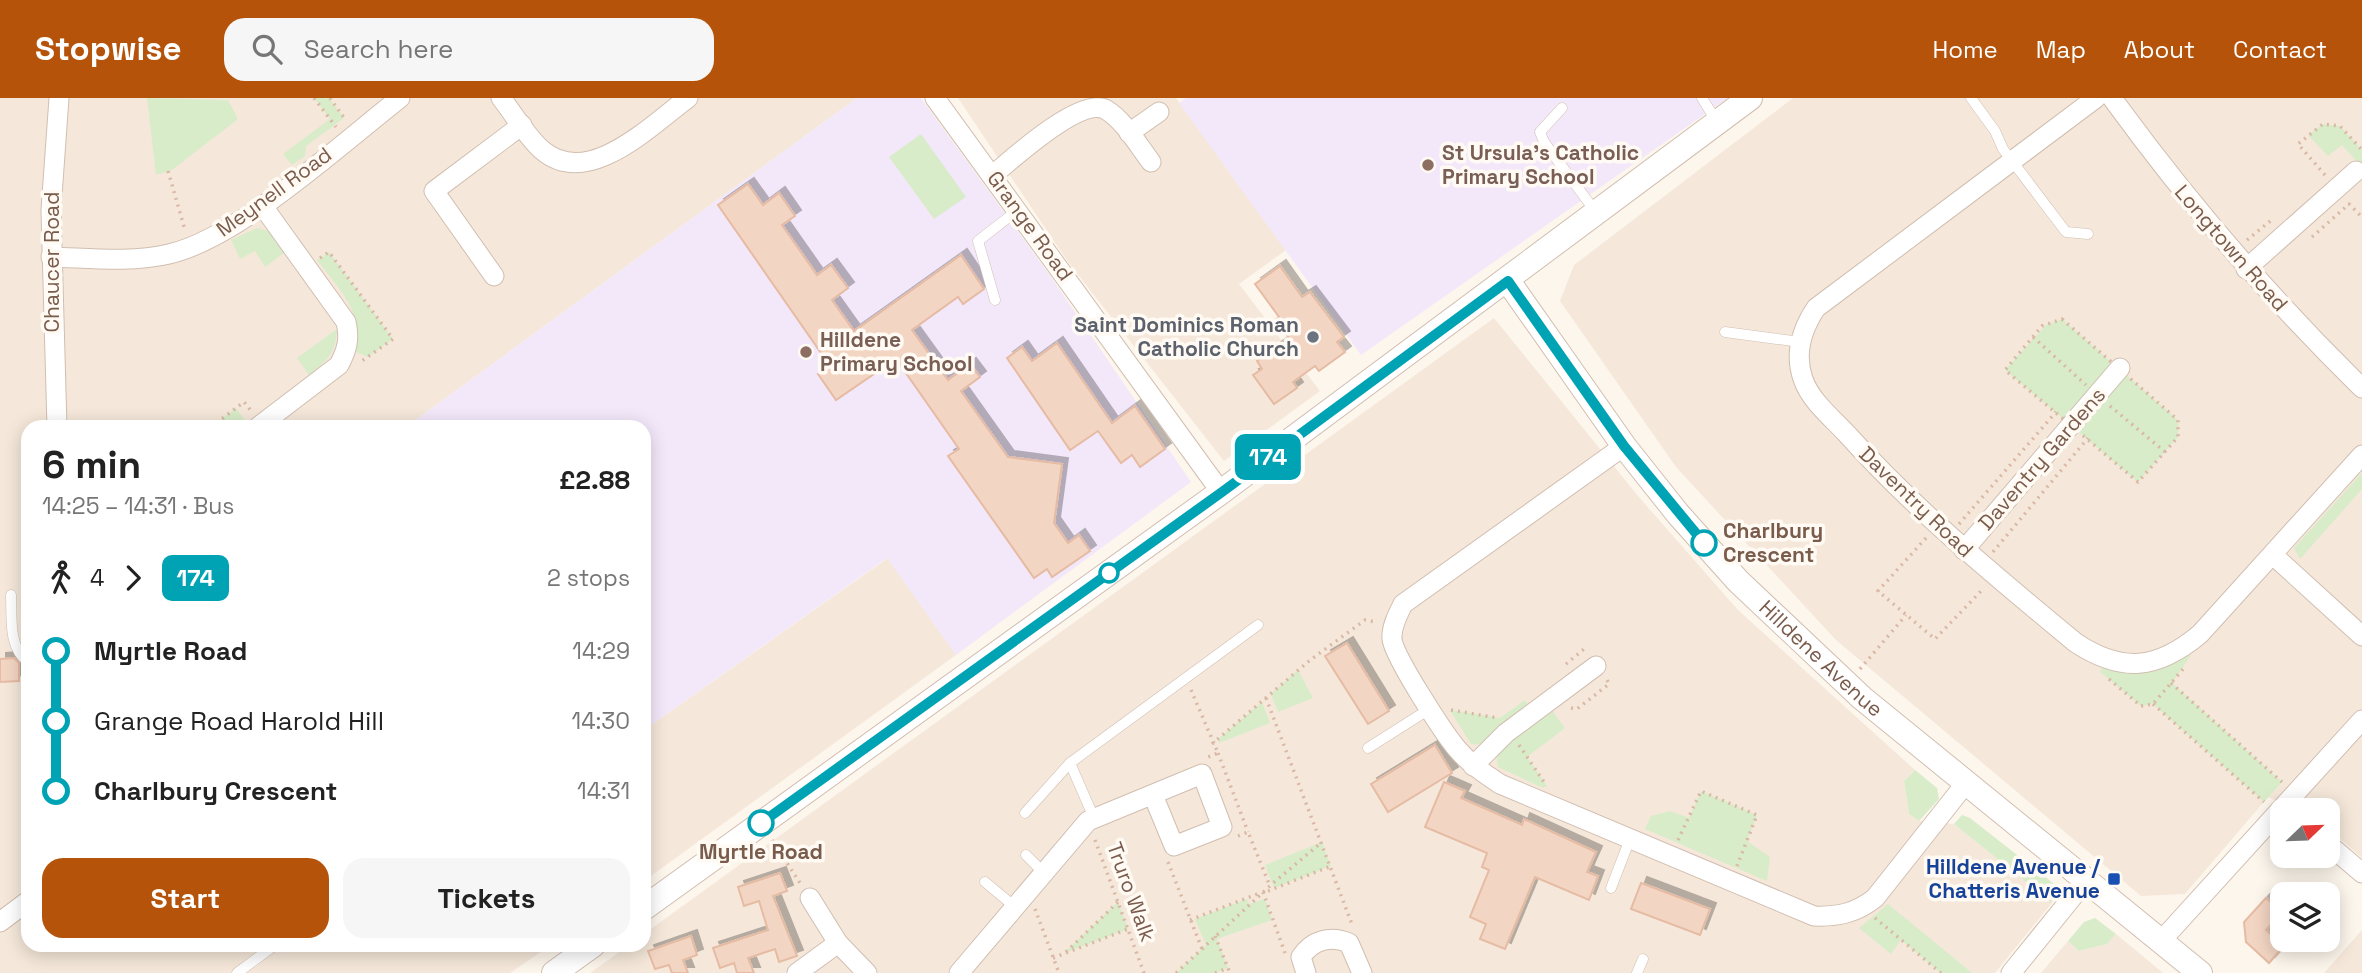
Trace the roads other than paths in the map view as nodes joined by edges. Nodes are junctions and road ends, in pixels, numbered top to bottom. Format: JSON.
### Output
{"nodes":[{"id":1,"x":59,"y":98,"type":"edge"},
{"id":2,"x":400,"y":98,"type":"edge"},
{"id":3,"x":501,"y":98,"type":"edge"},
{"id":4,"x":688,"y":98,"type":"edge"},
{"id":5,"x":935,"y":98,"type":"edge"},
{"id":6,"x":1702,"y":98,"type":"edge"},
{"id":7,"x":1750,"y":98,"type":"edge"},
{"id":8,"x":1971,"y":98,"type":"edge"},
{"id":9,"x":2096,"y":98,"type":"edge"},
{"id":10,"x":2112,"y":98,"type":"edge"},
{"id":11,"x":1562,"y":108,"type":"dead end"},
{"id":12,"x":1158,"y":112,"type":"dead end"},
{"id":13,"x":1717,"y":122,"type":"junction"},
{"id":14,"x":522,"y":125,"type":"junction"},
{"id":15,"x":1129,"y":133,"type":"junction"},
{"id":16,"x":1151,"y":162,"type":"dead end"},
{"id":17,"x":2013,"y":163,"type":"junction"},
{"id":18,"x":2356,"y":171,"type":"dead end"},
{"id":19,"x":993,"y":175,"type":"junction"},
{"id":20,"x":262,"y":205,"type":"junction"},
{"id":21,"x":1019,"y":210,"type":"junction"},
{"id":22,"x":1596,"y":211,"type":"junction"},
{"id":23,"x":2088,"y":234,"type":"dead end"},
{"id":24,"x":51,"y":257,"type":"junction"},
{"id":25,"x":2246,"y":269,"type":"junction"},
{"id":26,"x":494,"y":276,"type":"dead end"},
{"id":27,"x":1508,"y":281,"type":"junction"},
{"id":28,"x":995,"y":300,"type":"dead end"},
{"id":29,"x":1725,"y":332,"type":"dead end"},
{"id":30,"x":1800,"y":342,"type":"junction"},
{"id":31,"x":2120,"y":368,"type":"dead end"},
{"id":32,"x":2362,"y":387,"type":"edge"},
{"id":33,"x":57,"y":420,"type":"edge"},
{"id":34,"x":268,"y":420,"type":"edge"},
{"id":35,"x":1624,"y":446,"type":"junction"},
{"id":36,"x":2362,"y":455,"type":"edge"},
{"id":37,"x":1222,"y":492,"type":"junction"},
{"id":38,"x":1964,"y":550,"type":"junction"},
{"id":39,"x":2273,"y":555,"type":"junction"},
{"id":40,"x":11,"y":595,"type":"dead end"},
{"id":41,"x":1258,"y":625,"type":"dead end"},
{"id":42,"x":2362,"y":636,"type":"edge"},
{"id":43,"x":21,"y":655,"type":"edge"},
{"id":44,"x":1597,"y":666,"type":"dead end"},
{"id":45,"x":1431,"y":708,"type":"junction"},
{"id":46,"x":2362,"y":720,"type":"edge"},
{"id":47,"x":1368,"y":748,"type":"dead end"},
{"id":48,"x":1070,"y":764,"type":"junction"},
{"id":49,"x":1473,"y":766,"type":"junction"},
{"id":50,"x":1966,"y":783,"type":"junction"},
{"id":51,"x":1153,"y":795,"type":"junction"},
{"id":52,"x":2292,"y":798,"type":"edge"},
{"id":53,"x":1025,"y":813,"type":"dead end"},
{"id":54,"x":1091,"y":819,"type":"junction"},
{"id":55,"x":2270,"y":822,"type":"edge"},
{"id":56,"x":1630,"y":839,"type":"junction"},
{"id":57,"x":2340,"y":854,"type":"edge"},
{"id":58,"x":1026,"y":855,"type":"dead end"},
{"id":59,"x":1044,"y":872,"type":"junction"},
{"id":60,"x":2362,"y":873,"type":"edge"},
{"id":61,"x":2087,"y":879,"type":"junction"},
{"id":62,"x":985,"y":882,"type":"dead end"},
{"id":63,"x":1611,"y":888,"type":"dead end"},
{"id":64,"x":810,"y":898,"type":"road end"},
{"id":65,"x":651,"y":903,"type":"edge"},
{"id":66,"x":21,"y":906,"type":"edge"},
{"id":67,"x":1015,"y":907,"type":"junction"},
{"id":68,"x":0,"y":922,"type":"edge"},
{"id":69,"x":2161,"y":941,"type":"junction"},
{"id":70,"x":838,"y":943,"type":"junction"},
{"id":71,"x":266,"y":952,"type":"edge"},
{"id":72,"x":583,"y":952,"type":"edge"},
{"id":73,"x":1643,"y":958,"type":"dead end"},
{"id":74,"x":1303,"y":965,"type":"edge"},
{"id":75,"x":237,"y":973,"type":"edge"},
{"id":76,"x":554,"y":973,"type":"edge"},
{"id":77,"x":797,"y":973,"type":"edge"},
{"id":78,"x":867,"y":973,"type":"edge"},
{"id":79,"x":959,"y":973,"type":"edge"},
{"id":80,"x":1362,"y":973,"type":"edge"},
{"id":81,"x":1637,"y":973,"type":"edge"},
{"id":82,"x":2011,"y":973,"type":"edge"},
{"id":83,"x":2200,"y":973,"type":"edge"}],
"edges":[{"from":1,"to":24,"type":"street","name":"Chaucer Road"},
{"from":2,"to":20,"type":"street","name":"Meynell Road"},
{"from":3,"to":14,"type":"street"},
{"from":4,"to":14,"type":"street"},
{"from":5,"to":19,"type":"street","name":"Grange Road"},
{"from":6,"to":13,"type":"lane"},
{"from":7,"to":13,"type":"street"},
{"from":8,"to":17,"type":"lane"},
{"from":9,"to":17,"type":"street"},
{"from":10,"to":25,"type":"street","name":"Longtown Road"},
{"from":11,"to":22,"type":"lane"},
{"from":12,"to":15,"type":"street"},
{"from":13,"to":22,"type":"street"},
{"from":14,"to":26,"type":"street"},
{"from":15,"to":16,"type":"street"},
{"from":15,"to":19,"type":"street"},
{"from":17,"to":23,"type":"lane"},
{"from":17,"to":30,"type":"street"},
{"from":18,"to":25,"type":"street"},
{"from":19,"to":21,"type":"street","name":"Grange Road"},
{"from":20,"to":24,"type":"street","name":"Meynell Road"},
{"from":20,"to":34,"type":"street"},
{"from":21,"to":28,"type":"lane"},
{"from":21,"to":37,"type":"street","name":"Grange Road"},
{"from":22,"to":27,"type":"street"},
{"from":24,"to":33,"type":"street","name":"Chaucer Road"},
{"from":25,"to":32,"type":"street","name":"Longtown Road"},
{"from":27,"to":35,"type":"street","name":"Hilldene Avenue"},
{"from":27,"to":37,"type":"street"},
{"from":29,"to":30,"type":"lane"},
{"from":30,"to":38,"type":"street","name":"Daventry Road"},
{"from":31,"to":38,"type":"street","name":"Daventry Gardens"},
{"from":35,"to":45,"type":"street"},
{"from":35,"to":50,"type":"street","name":"Hilldene Avenue"},
{"from":36,"to":39,"type":"street","name":"Daventry Road"},
{"from":37,"to":65,"type":"street"},
{"from":38,"to":39,"type":"street","name":"Daventry Road"},
{"from":39,"to":42,"type":"street"},
{"from":40,"to":43,"type":"lane"},
{"from":41,"to":48,"type":"lane"},
{"from":44,"to":49,"type":"street"},
{"from":45,"to":47,"type":"lane"},
{"from":45,"to":49,"type":"street"},
{"from":46,"to":52,"type":"street"},
{"from":48,"to":53,"type":"lane"},
{"from":48,"to":54,"type":"lane"},
{"from":49,"to":56,"type":"street"},
{"from":50,"to":56,"type":"street"},
{"from":50,"to":61,"type":"street","name":"Hilldene Avenue"},
{"from":51,"to":51,"type":"street"},
{"from":51,"to":54,"type":"street"},
{"from":54,"to":59,"type":"street"},
{"from":55,"to":69,"type":"street"},
{"from":56,"to":63,"type":"lane"},
{"from":57,"to":60,"type":"street"},
{"from":58,"to":59,"type":"lane"},
{"from":59,"to":67,"type":"street"},
{"from":61,"to":69,"type":"street","name":"Hilldene Avenue"},
{"from":61,"to":82,"type":"street"},
{"from":62,"to":67,"type":"lane"},
{"from":64,"to":70,"type":"street"},
{"from":66,"to":68,"type":"street"},
{"from":67,"to":79,"type":"street"},
{"from":69,"to":83,"type":"street","name":"Hilldene Avenue"},
{"from":70,"to":77,"type":"street"},
{"from":70,"to":78,"type":"street"},
{"from":71,"to":75,"type":"lane"},
{"from":72,"to":76,"type":"street"},
{"from":73,"to":81,"type":"lane"},
{"from":74,"to":80,"type":"street"}]}
